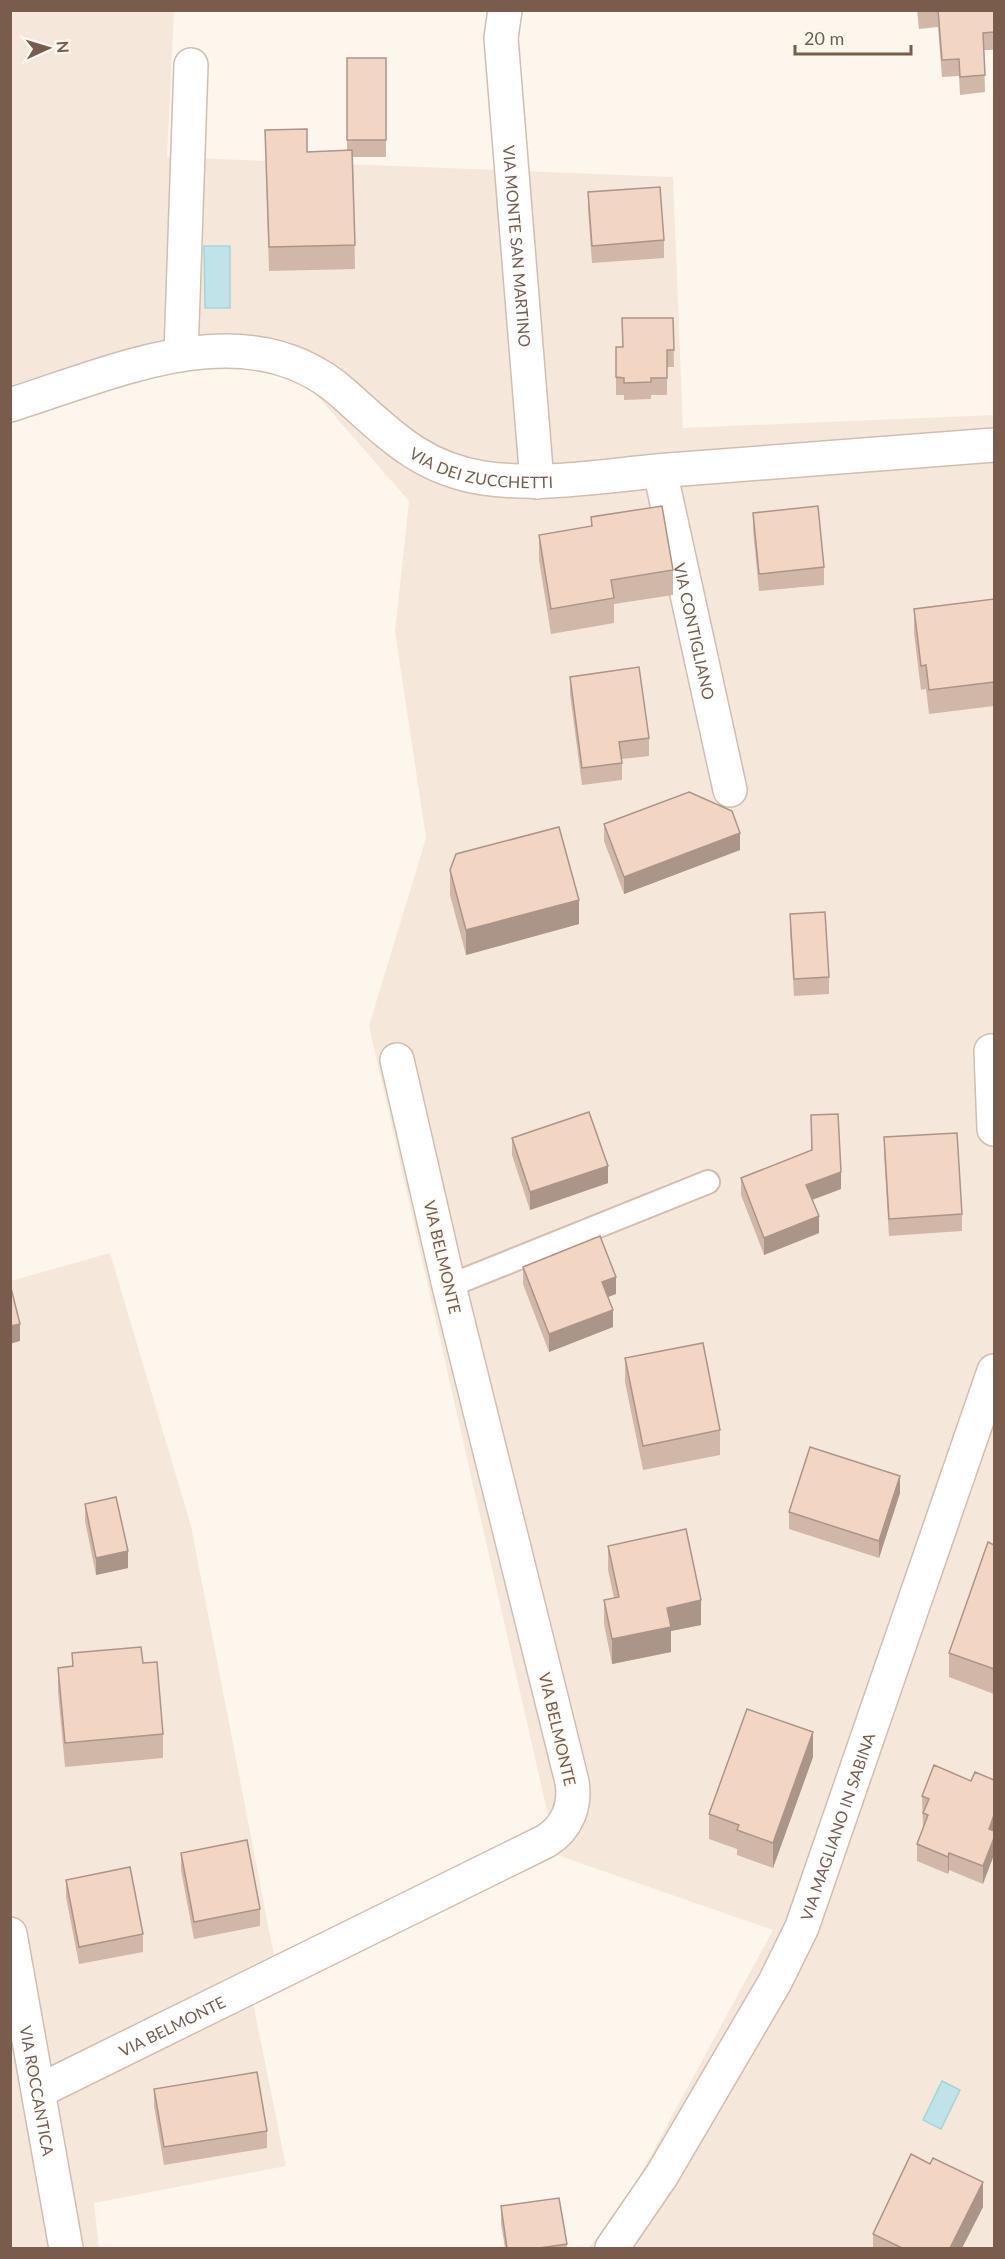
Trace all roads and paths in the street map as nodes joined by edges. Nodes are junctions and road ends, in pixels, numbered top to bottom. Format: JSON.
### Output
{"nodes":[{"id":1,"x":505,"y":10,"type":"edge"},
{"id":2,"x":191,"y":64,"type":"dead end"},
{"id":3,"x":181,"y":354,"type":"junction"},
{"id":4,"x":10,"y":405,"type":"edge"},
{"id":5,"x":994,"y":445,"type":"edge"},
{"id":6,"x":660,"y":471,"type":"junction"},
{"id":7,"x":537,"y":482,"type":"junction"},
{"id":8,"x":730,"y":790,"type":"dead end"},
{"id":9,"x":991,"y":1051,"type":"dead end"},
{"id":10,"x":397,"y":1060,"type":"dead end"},
{"id":11,"x":994,"y":1129,"type":"edge"},
{"id":12,"x":708,"y":1182,"type":"dead end"},
{"id":13,"x":449,"y":1286,"type":"junction"},
{"id":14,"x":994,"y":1371,"type":"edge"},
{"id":15,"x":10,"y":1934,"type":"edge"},
{"id":16,"x":39,"y":2091,"type":"junction"},
{"id":17,"x":66,"y":2248,"type":"edge"},
{"id":18,"x":612,"y":2248,"type":"edge"}],
"edges":[{"from":1,"to":7,"type":"street","name":"VIA MONTE SAN MARTINO"},
{"from":2,"to":3,"type":"street"},
{"from":3,"to":4,"type":"street","name":"VIA DEI ZUCCHETTI"},
{"from":3,"to":7,"type":"street","name":"VIA DEI ZUCCHETTI"},
{"from":5,"to":6,"type":"street","name":"VIA DEI ZUCCHETTI"},
{"from":6,"to":7,"type":"street","name":"VIA DEI ZUCCHETTI"},
{"from":6,"to":8,"type":"street","name":"VIA CONTIGLIANO"},
{"from":9,"to":11,"type":"street"},
{"from":10,"to":13,"type":"street","name":"VIA BELMONTE"},
{"from":12,"to":13,"type":"lane"},
{"from":13,"to":16,"type":"street","name":"VIA BELMONTE"},
{"from":14,"to":18,"type":"street","name":"VIA MAGLIANO IN SABINA"},
{"from":15,"to":16,"type":"street","name":"VIA ROCCANTICA"},
{"from":16,"to":17,"type":"street","name":"VIA ROCCANTICA"}]}
